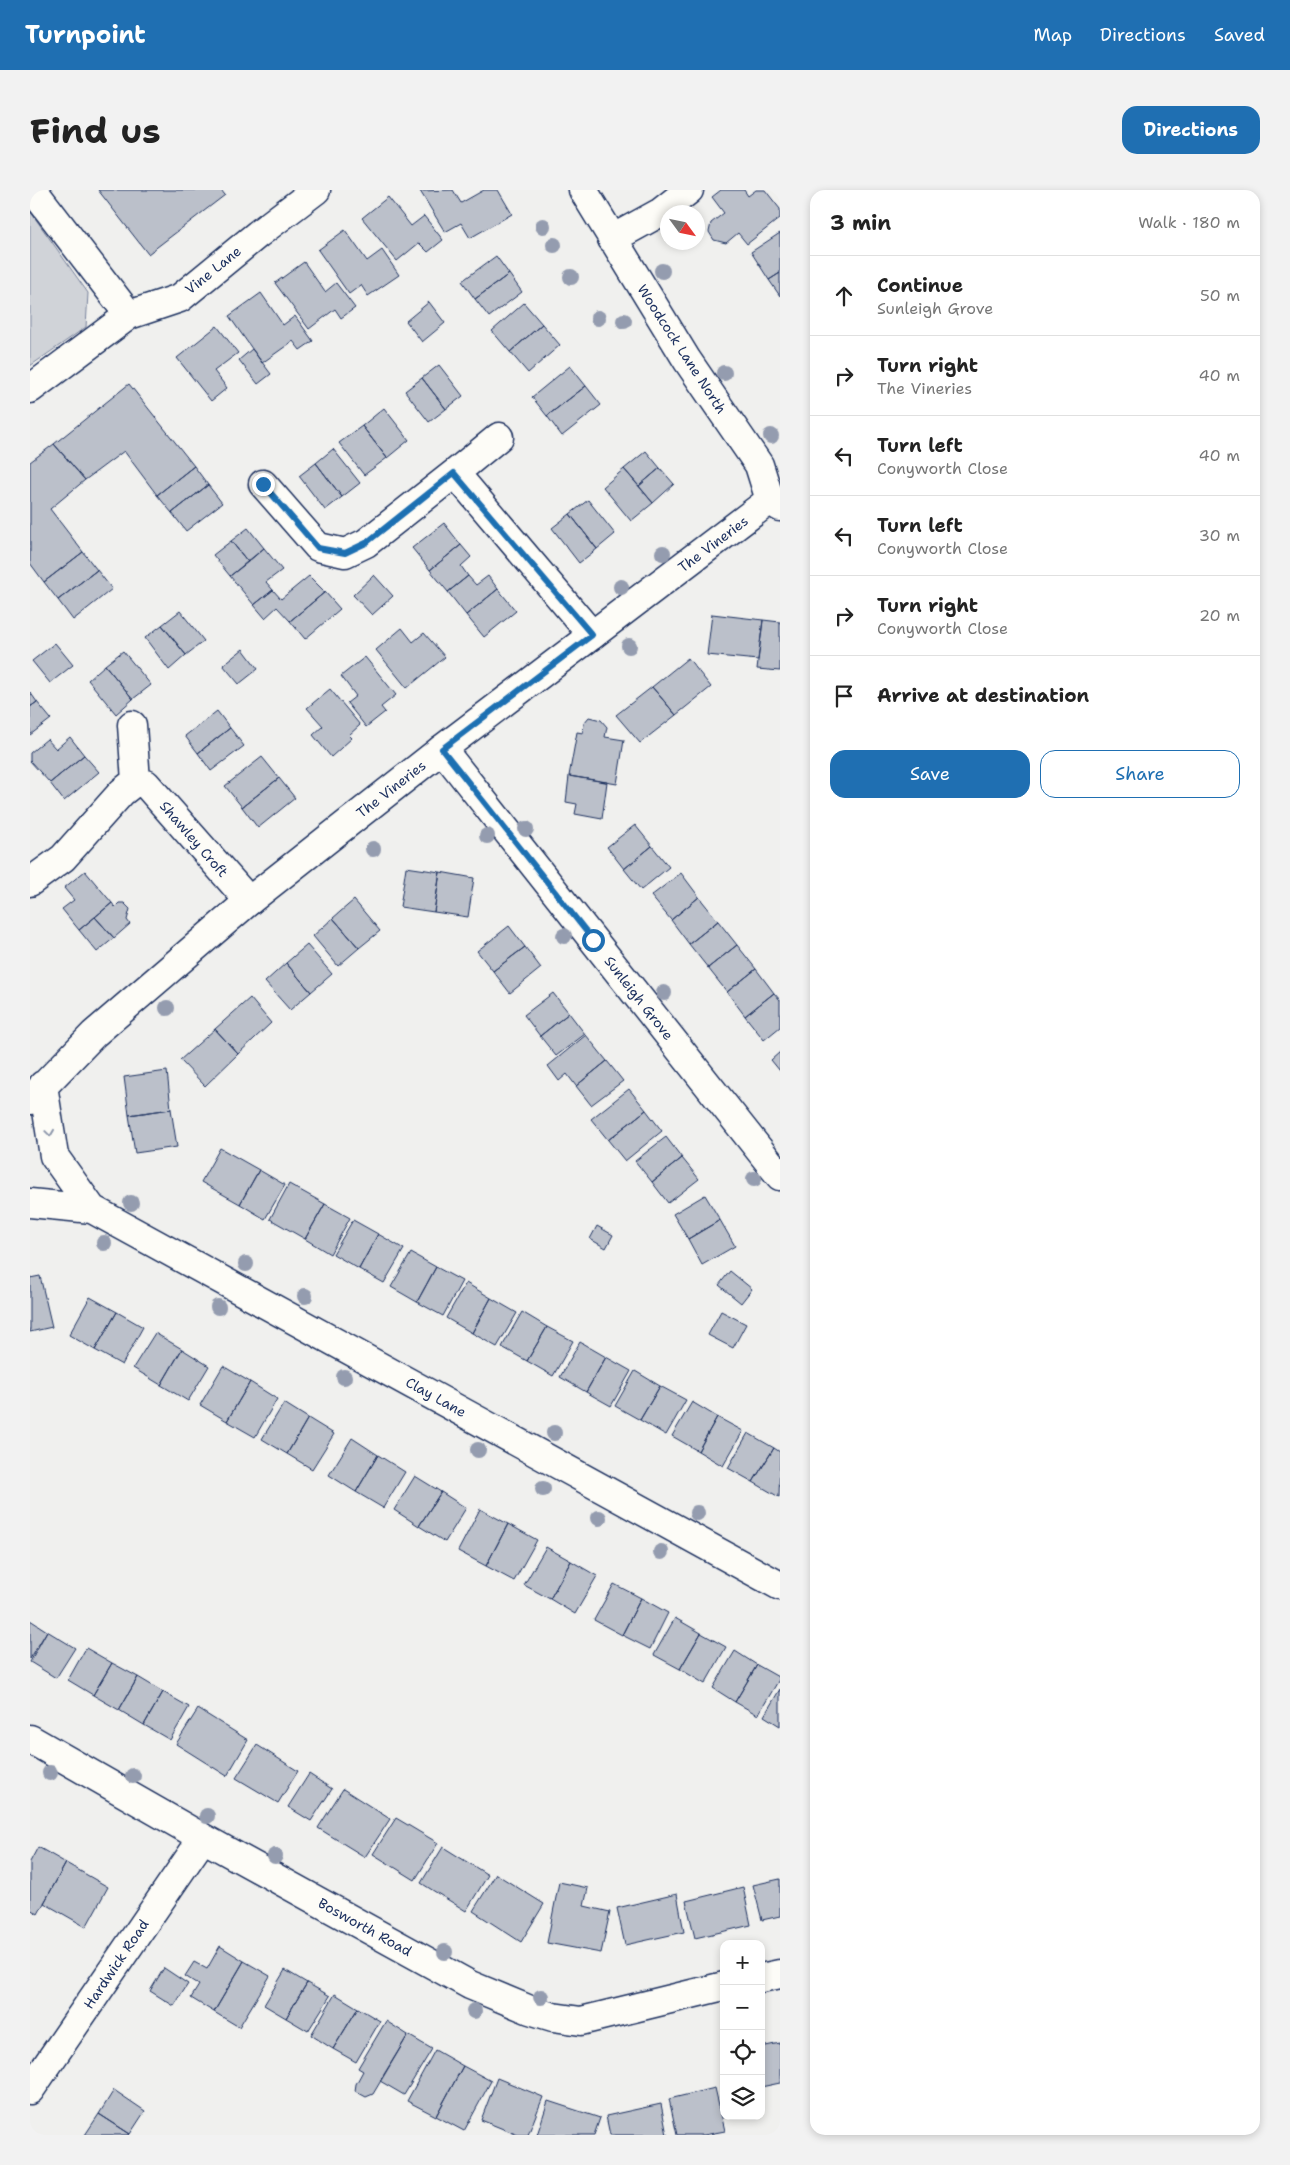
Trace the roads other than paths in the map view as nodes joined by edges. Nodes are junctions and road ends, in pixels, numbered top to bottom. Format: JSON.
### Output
{"nodes":[{"id":1,"x":33,"y":190,"type":"edge"},
{"id":2,"x":316,"y":190,"type":"edge"},
{"id":3,"x":583,"y":190,"type":"edge"},
{"id":4,"x":689,"y":190,"type":"edge"},
{"id":5,"x":612,"y":239,"type":"junction"},
{"id":6,"x":129,"y":315,"type":"junction"},
{"id":7,"x":30,"y":389,"type":"edge"},
{"id":8,"x":499,"y":437,"type":"dead end"},
{"id":9,"x":454,"y":473,"type":"junction"},
{"id":10,"x":263,"y":484,"type":"dead end"},
{"id":11,"x":775,"y":504,"type":"edge"},
{"id":12,"x":592,"y":635,"type":"junction"},
{"id":13,"x":132,"y":725,"type":"dead end"},
{"id":14,"x":442,"y":749,"type":"junction"},
{"id":15,"x":136,"y":782,"type":"junction"},
{"id":16,"x":30,"y":882,"type":"edge"},
{"id":17,"x":249,"y":901,"type":"junction"},
{"id":18,"x":37,"y":1093,"type":"edge"},
{"id":19,"x":780,"y":1176,"type":"edge"},
{"id":20,"x":30,"y":1203,"type":"edge"},
{"id":21,"x":92,"y":1209,"type":"junction"},
{"id":22,"x":780,"y":1586,"type":"edge"},
{"id":23,"x":30,"y":1739,"type":"edge"},
{"id":24,"x":203,"y":1838,"type":"junction"},
{"id":25,"x":780,"y":1974,"type":"edge"},
{"id":26,"x":765,"y":1977,"type":"edge"},
{"id":27,"x":720,"y":1987,"type":"edge"},
{"id":28,"x":30,"y":2090,"type":"edge"}],
"edges":[{"from":1,"to":6,"type":"street"},
{"from":2,"to":6,"type":"street","name":"Vine Lane"},
{"from":3,"to":5,"type":"street","name":"Woodcock Lane North"},
{"from":4,"to":5,"type":"street"},
{"from":5,"to":11,"type":"street","name":"Woodcock Lane North"},
{"from":6,"to":7,"type":"street","name":"Vine Lane"},
{"from":8,"to":9,"type":"street"},
{"from":9,"to":10,"type":"street"},
{"from":9,"to":12,"type":"street"},
{"from":11,"to":12,"type":"street","name":"The Vineries"},
{"from":12,"to":14,"type":"street","name":"The Vineries"},
{"from":13,"to":15,"type":"street"},
{"from":14,"to":17,"type":"street","name":"The Vineries"},
{"from":14,"to":19,"type":"street","name":"Sunleigh Grove"},
{"from":15,"to":16,"type":"street"},
{"from":15,"to":17,"type":"street","name":"Shawley Croft"},
{"from":17,"to":18,"type":"street","name":"The Vineries"},
{"from":18,"to":21,"type":"street","name":"Clay Lane","one_way":true},
{"from":20,"to":21,"type":"street","name":"Clay Lane"},
{"from":21,"to":22,"type":"street","name":"Clay Lane"},
{"from":23,"to":24,"type":"street","name":"Bosworth Road"},
{"from":24,"to":27,"type":"street","name":"Bosworth Road"},
{"from":24,"to":28,"type":"street","name":"Hardwick Road"},
{"from":25,"to":26,"type":"street"}]}
